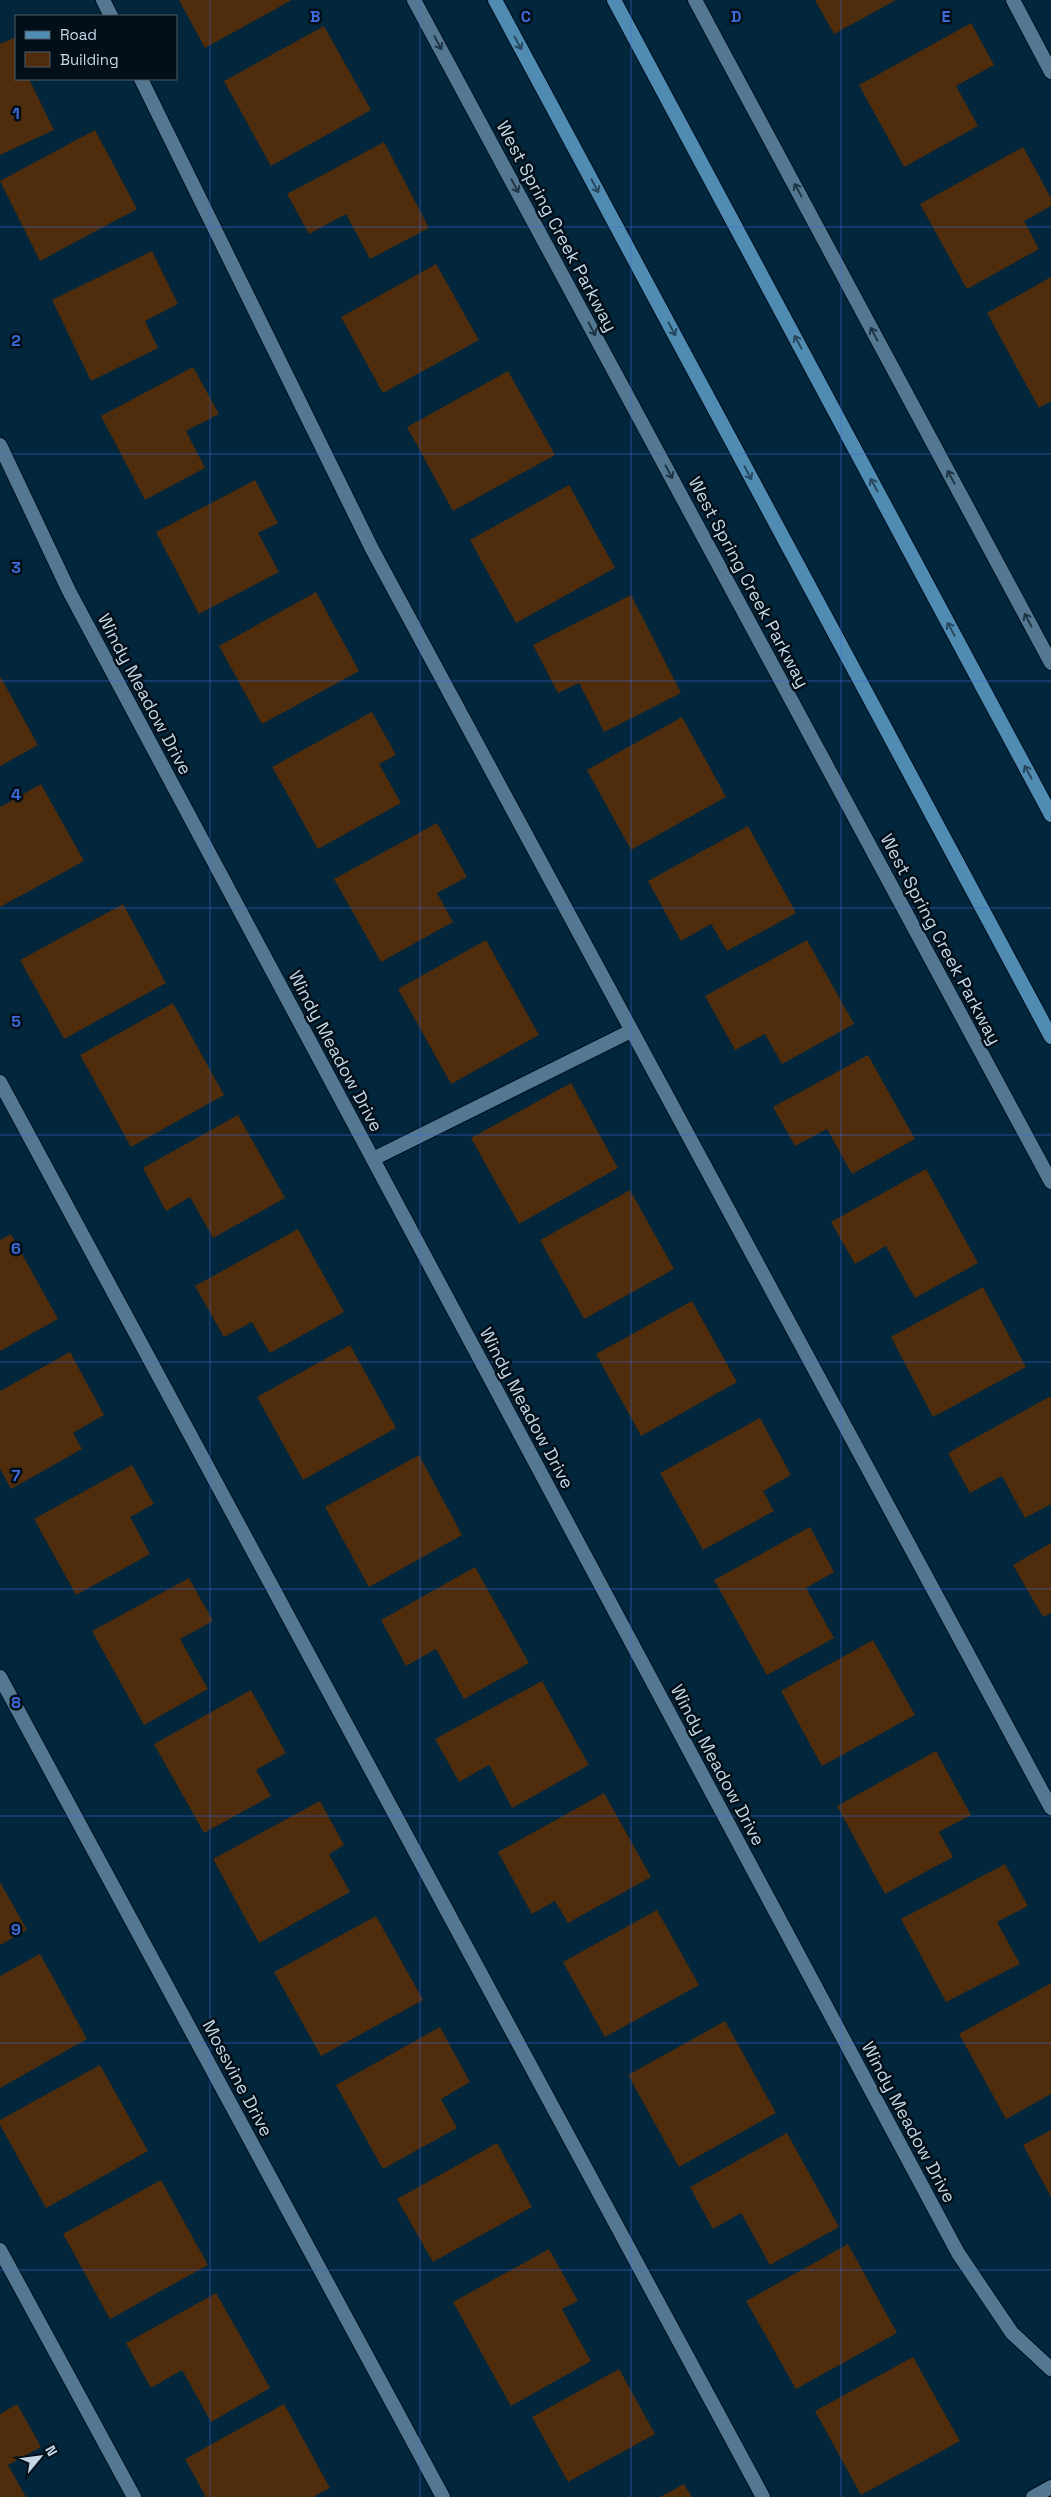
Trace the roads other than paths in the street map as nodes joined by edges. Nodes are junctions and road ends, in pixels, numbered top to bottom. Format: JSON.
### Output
{"nodes":[{"id":1,"x":103,"y":0,"type":"edge"},
{"id":2,"x":414,"y":0,"type":"edge"},
{"id":3,"x":495,"y":0,"type":"edge"},
{"id":4,"x":614,"y":0,"type":"edge"},
{"id":5,"x":695,"y":0,"type":"edge"},
{"id":6,"x":1013,"y":0,"type":"edge"},
{"id":7,"x":110,"y":15,"type":"edge"},
{"id":8,"x":1051,"y":72,"type":"edge"},
{"id":9,"x":141,"y":80,"type":"edge"},
{"id":10,"x":0,"y":447,"type":"edge"},
{"id":11,"x":1051,"y":663,"type":"edge"},
{"id":12,"x":1051,"y":815,"type":"edge"},
{"id":13,"x":632,"y":1030,"type":"junction"},
{"id":14,"x":1051,"y":1036,"type":"edge"},
{"id":15,"x":0,"y":1082,"type":"edge"},
{"id":16,"x":373,"y":1159,"type":"junction"},
{"id":17,"x":1051,"y":1182,"type":"edge"},
{"id":18,"x":0,"y":1677,"type":"edge"},
{"id":19,"x":1051,"y":1808,"type":"edge"},
{"id":20,"x":0,"y":2250,"type":"edge"},
{"id":21,"x":1051,"y":2368,"type":"edge"},
{"id":22,"x":1051,"y":2487,"type":"edge"},
{"id":23,"x":134,"y":2497,"type":"edge"},
{"id":24,"x":442,"y":2497,"type":"edge"},
{"id":25,"x":763,"y":2497,"type":"edge"},
{"id":26,"x":1033,"y":2497,"type":"edge"}],
"edges":[{"from":1,"to":7,"type":"street"},
{"from":2,"to":17,"type":"street","name":"West Spring Creek Parkway","one_way":true},
{"from":3,"to":14,"type":"main road","one_way":true},
{"from":12,"to":4,"type":"main road","one_way":true},
{"from":11,"to":5,"type":"street","one_way":true},
{"from":6,"to":8,"type":"street"},
{"from":9,"to":13,"type":"street"},
{"from":10,"to":16,"type":"street","name":"Windy Meadow Drive"},
{"from":13,"to":16,"type":"street"},
{"from":13,"to":19,"type":"street"},
{"from":15,"to":25,"type":"street"},
{"from":16,"to":21,"type":"street","name":"Windy Meadow Drive"},
{"from":18,"to":24,"type":"street","name":"Mossvine Drive"},
{"from":20,"to":23,"type":"street"},
{"from":22,"to":26,"type":"street"}]}
